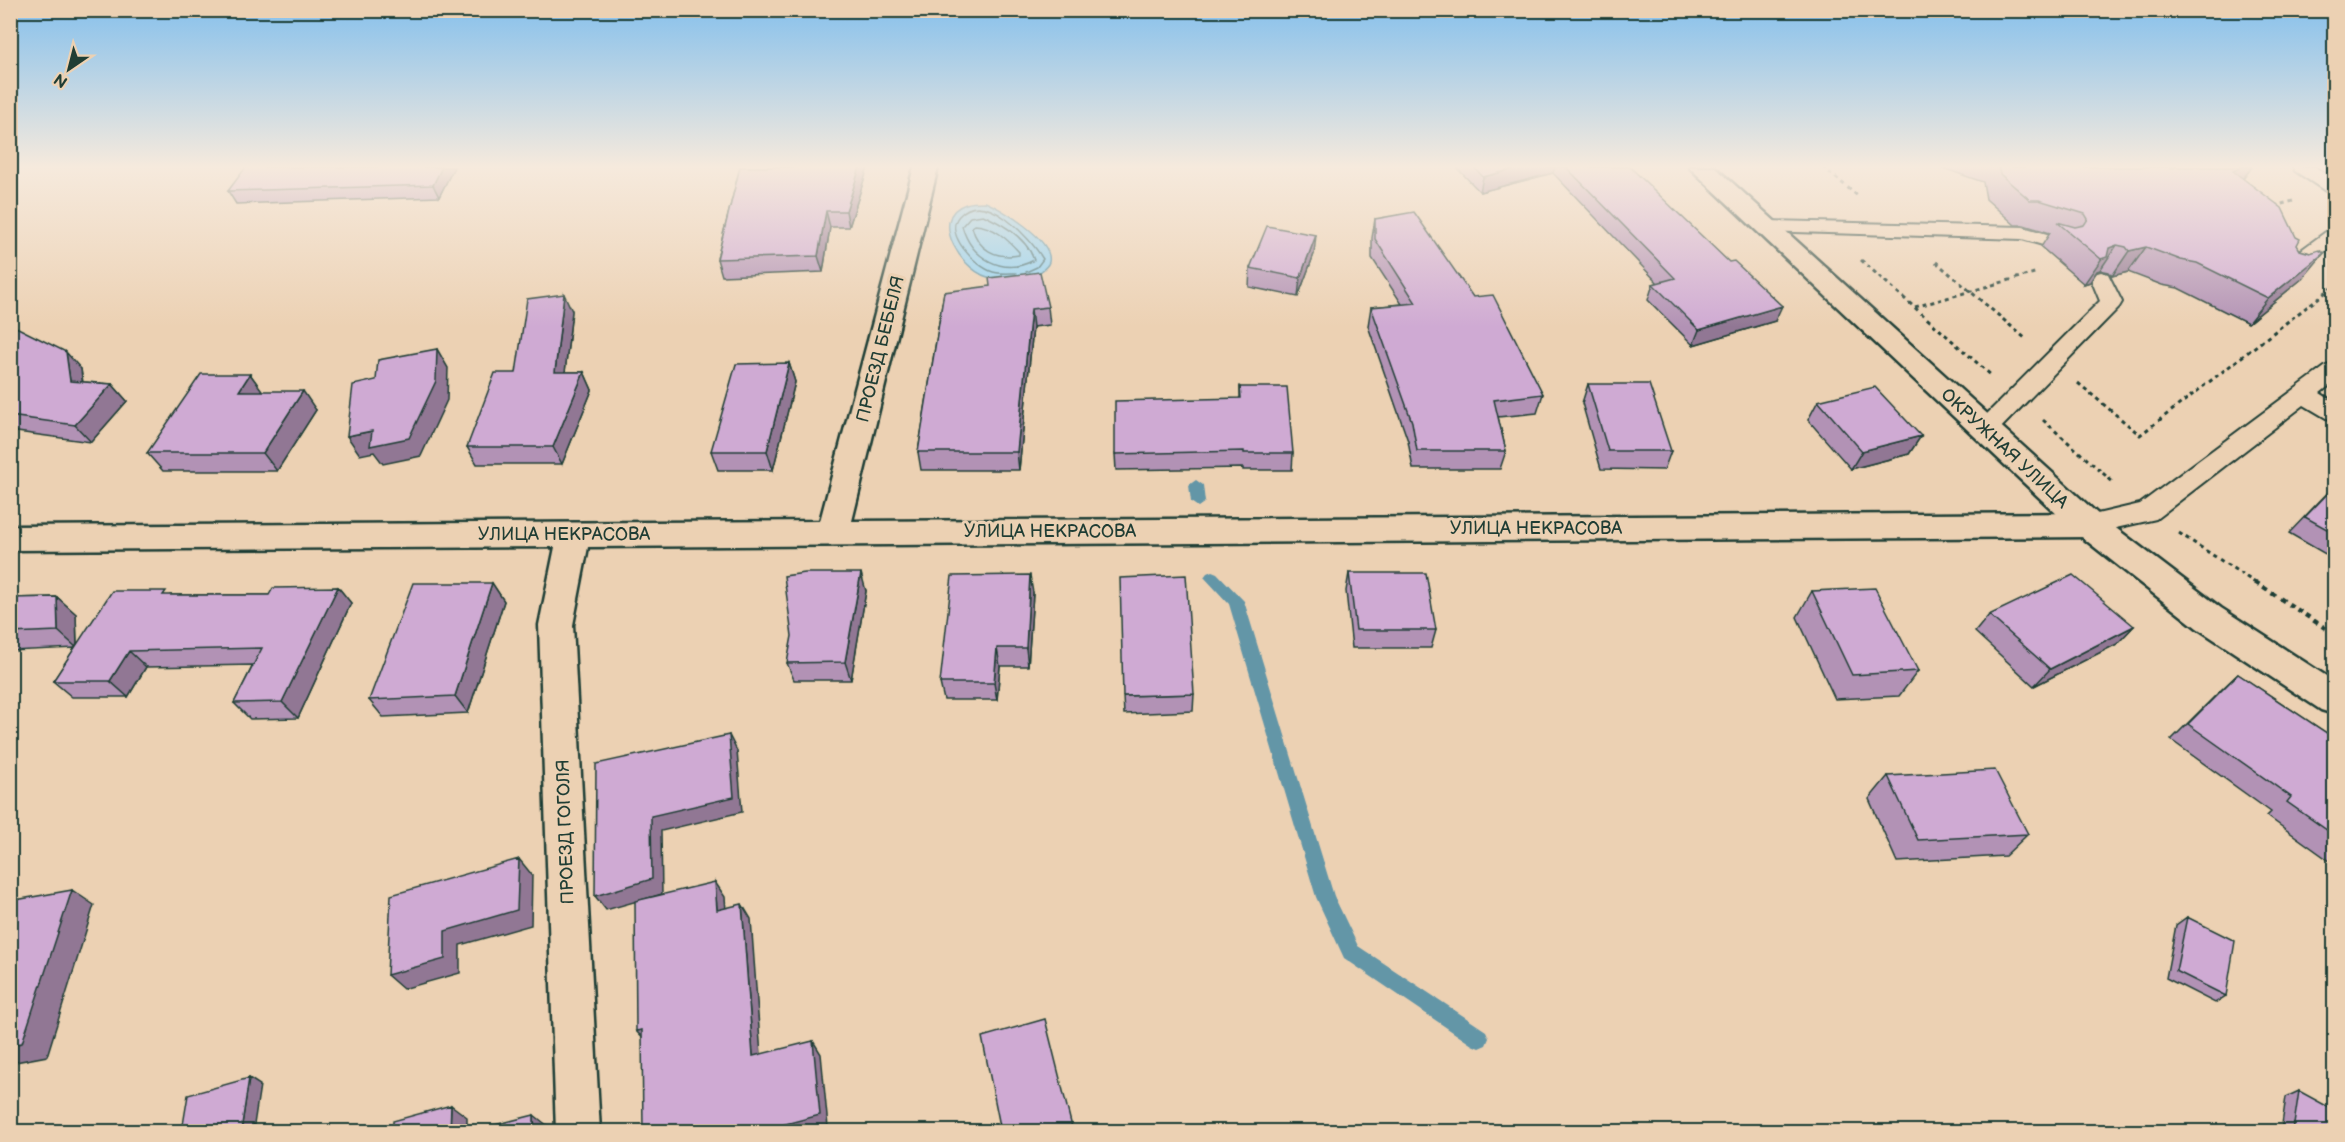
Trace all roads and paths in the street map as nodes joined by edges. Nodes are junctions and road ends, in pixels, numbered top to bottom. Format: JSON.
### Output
{"nodes":[{"id":1,"x":912,"y":220,"type":"edge"},
{"id":2,"x":1759,"y":220,"type":"edge"},
{"id":3,"x":1766,"y":227,"type":"junction"},
{"id":4,"x":2334,"y":235,"type":"edge"},
{"id":5,"x":2060,"y":244,"type":"dead end"},
{"id":6,"x":2289,"y":269,"type":"edge"},
{"id":7,"x":2039,"y":272,"type":"dead end"},
{"id":8,"x":2101,"y":279,"type":"edge"},
{"id":9,"x":1915,"y":307,"type":"dead end"},
{"id":10,"x":2334,"y":371,"type":"edge"},
{"id":11,"x":2303,"y":394,"type":"junction"},
{"id":12,"x":2334,"y":412,"type":"edge"},
{"id":13,"x":1985,"y":430,"type":"junction"},
{"id":14,"x":2089,"y":525,"type":"junction"},
{"id":15,"x":833,"y":532,"type":"junction"},
{"id":16,"x":574,"y":534,"type":"junction"},
{"id":17,"x":10,"y":538,"type":"edge"},
{"id":18,"x":2334,"y":699,"type":"edge"},
{"id":19,"x":578,"y":1131,"type":"edge"}],
"edges":[{"from":1,"to":15,"type":"street","name":"ПРОЕЗД БЕБЕЛЯ"},
{"from":2,"to":3,"type":"street","name":"ОКРУЖНАЯ УЛИЦА"},
{"from":3,"to":5,"type":"lane"},
{"from":3,"to":13,"type":"street","name":"ОКРУЖНАЯ УЛИЦА"},
{"from":4,"to":6,"type":"lane"},
{"from":7,"to":9,"type":"path"},
{"from":8,"to":13,"type":"lane"},
{"from":10,"to":11,"type":"lane"},
{"from":11,"to":12,"type":"lane"},
{"from":11,"to":14,"type":"lane"},
{"from":13,"to":14,"type":"street","name":"ОКРУЖНАЯ УЛИЦА"},
{"from":14,"to":15,"type":"street","name":"УЛИЦА НЕКРАСОВА"},
{"from":14,"to":18,"type":"street","name":"ОКРУЖНАЯ УЛИЦА"},
{"from":15,"to":16,"type":"street","name":"УЛИЦА НЕКРАСОВА"},
{"from":16,"to":17,"type":"street","name":"УЛИЦА НЕКРАСОВА"},
{"from":16,"to":19,"type":"street","name":"ПРОЕЗД ГОГОЛЯ"}]}
